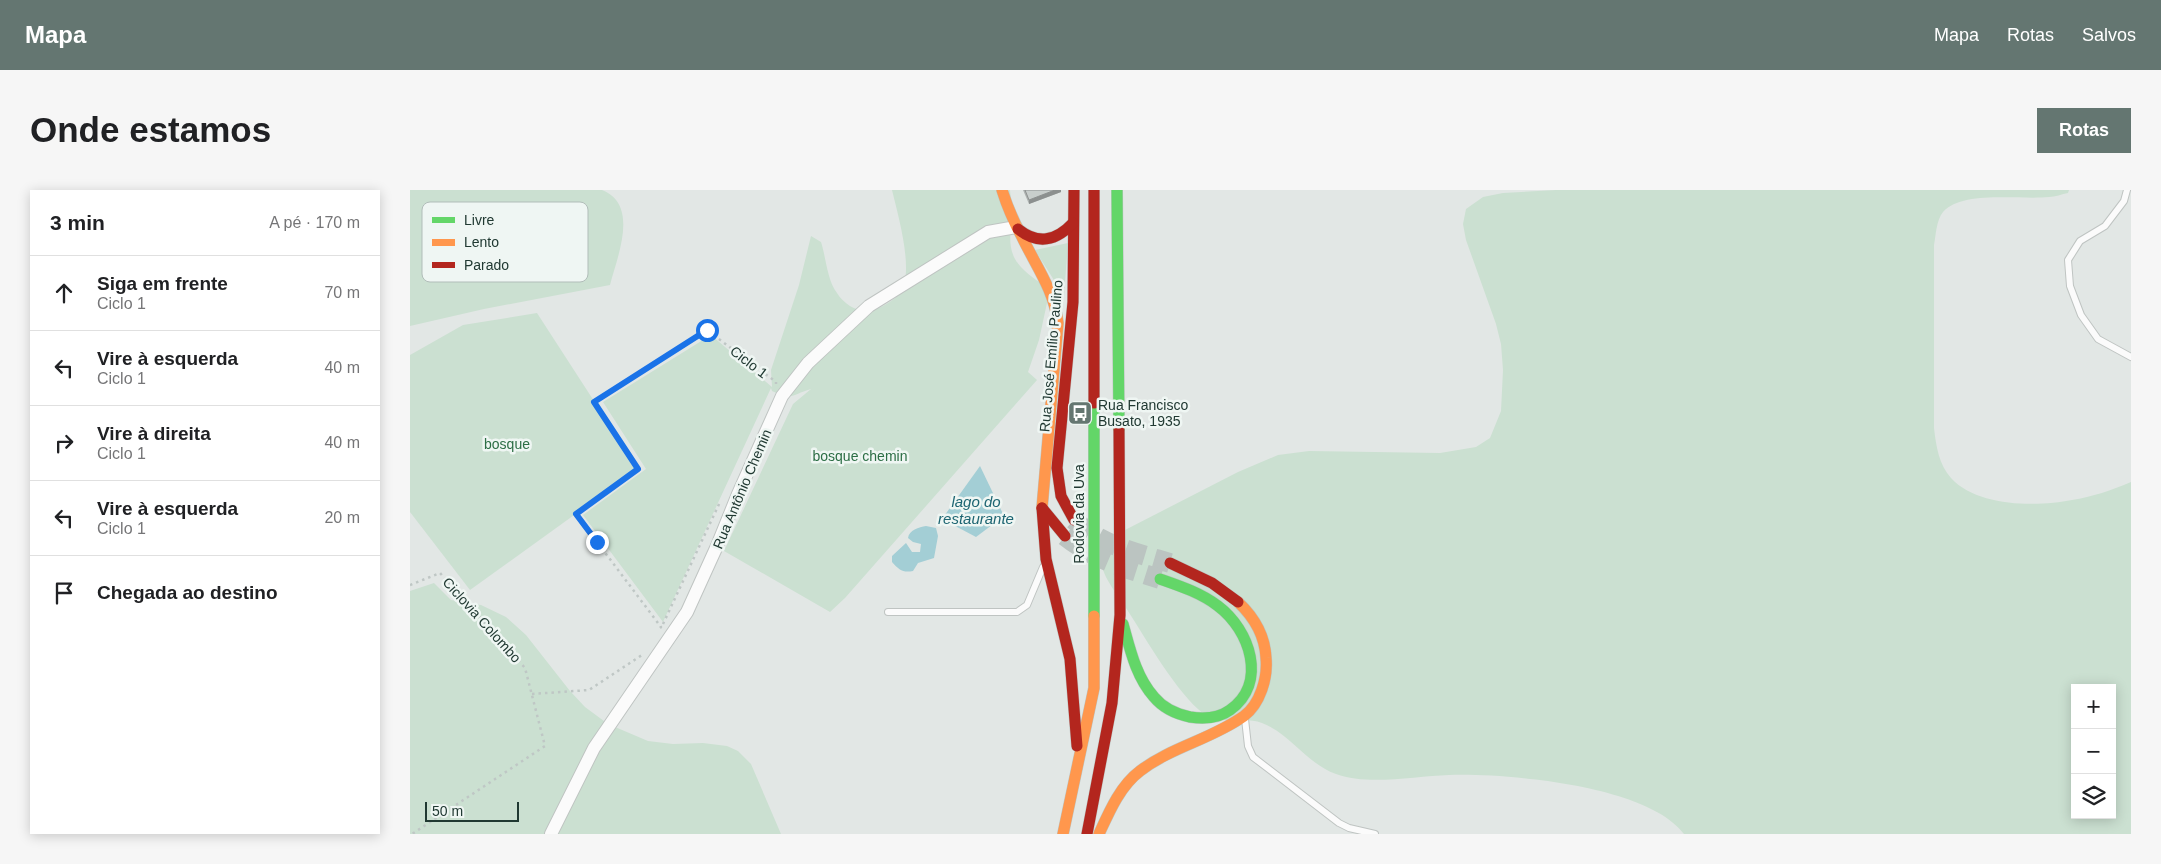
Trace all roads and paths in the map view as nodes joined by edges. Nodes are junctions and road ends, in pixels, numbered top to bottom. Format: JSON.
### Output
{"nodes":[{"id":1,"x":1002,"y":190,"type":"edge"},
{"id":2,"x":1074,"y":190,"type":"edge"},
{"id":3,"x":1094,"y":190,"type":"edge"},
{"id":4,"x":1117,"y":190,"type":"edge"},
{"id":5,"x":2127,"y":190,"type":"edge"},
{"id":6,"x":1073,"y":223,"type":"junction"},
{"id":7,"x":1016,"y":226,"type":"junction"},
{"id":8,"x":2131,"y":357,"type":"edge"},
{"id":9,"x":772,"y":391,"type":"dead end"},
{"id":10,"x":723,"y":496,"type":"dead end"},
{"id":11,"x":1042,"y":508,"type":"junction"},
{"id":12,"x":1074,"y":520,"type":"tunnel mouth"},
{"id":13,"x":1065,"y":536,"type":"tunnel mouth"},
{"id":14,"x":1046,"y":559,"type":"junction"},
{"id":15,"x":1170,"y":563,"type":"tunnel mouth"},
{"id":16,"x":1160,"y":579,"type":"tunnel mouth"},
{"id":17,"x":410,"y":585,"type":"edge"},
{"id":18,"x":888,"y":612,"type":"dead end"},
{"id":19,"x":1120,"y":615,"type":"junction"},
{"id":20,"x":661,"y":626,"type":"junction"},
{"id":21,"x":657,"y":634,"type":"dead end"},
{"id":22,"x":653,"y":663,"type":"junction"},
{"id":23,"x":532,"y":694,"type":"junction"},
{"id":24,"x":1244,"y":715,"type":"junction"},
{"id":25,"x":1078,"y":761,"type":"junction"},
{"id":26,"x":412,"y":834,"type":"edge"},
{"id":27,"x":551,"y":834,"type":"edge"},
{"id":28,"x":1063,"y":834,"type":"edge"},
{"id":29,"x":1087,"y":834,"type":"edge"},
{"id":30,"x":1099,"y":834,"type":"edge"},
{"id":31,"x":1375,"y":834,"type":"edge"}],
"edges":[{"from":1,"to":7,"type":"main road","name":"Rua José Emílio Paulino"},
{"from":2,"to":6,"type":"main road","name":"Rua José Emílio Paulino"},
{"from":3,"to":25,"type":"main road","name":"Rodovia da Uva"},
{"from":4,"to":19,"type":"main road"},
{"from":5,"to":8,"type":"lane"},
{"from":6,"to":7,"type":"main road"},
{"from":6,"to":12,"type":"main road","name":"Rua José Emílio Paulino"},
{"from":7,"to":11,"type":"main road","name":"Rua José Emílio Paulino"},
{"from":7,"to":22,"type":"street","name":"Rua Antônio Chemin"},
{"from":9,"to":20,"type":"path","name":"Ciclo 1"},
{"from":10,"to":20,"type":"path"},
{"from":11,"to":13,"type":"main road"},
{"from":11,"to":14,"type":"main road","name":"Rua José Emílio Paulino"},
{"from":14,"to":18,"type":"lane"},
{"from":14,"to":25,"type":"main road","name":"Rua José Emílio Paulino"},
{"from":15,"to":24,"type":"main road"},
{"from":16,"to":19,"type":"main road"},
{"from":17,"to":23,"type":"path","name":"Ciclovia Colombo"},
{"from":19,"to":29,"type":"main road"},
{"from":20,"to":21,"type":"path"},
{"from":22,"to":23,"type":"path"},
{"from":22,"to":27,"type":"street","name":"Rua Antônio Chemin"},
{"from":23,"to":26,"type":"path","name":"Ciclovia Colombo"},
{"from":24,"to":30,"type":"main road"},
{"from":24,"to":31,"type":"lane"},
{"from":25,"to":28,"type":"main road","name":"Rodovia da Uva"}]}
